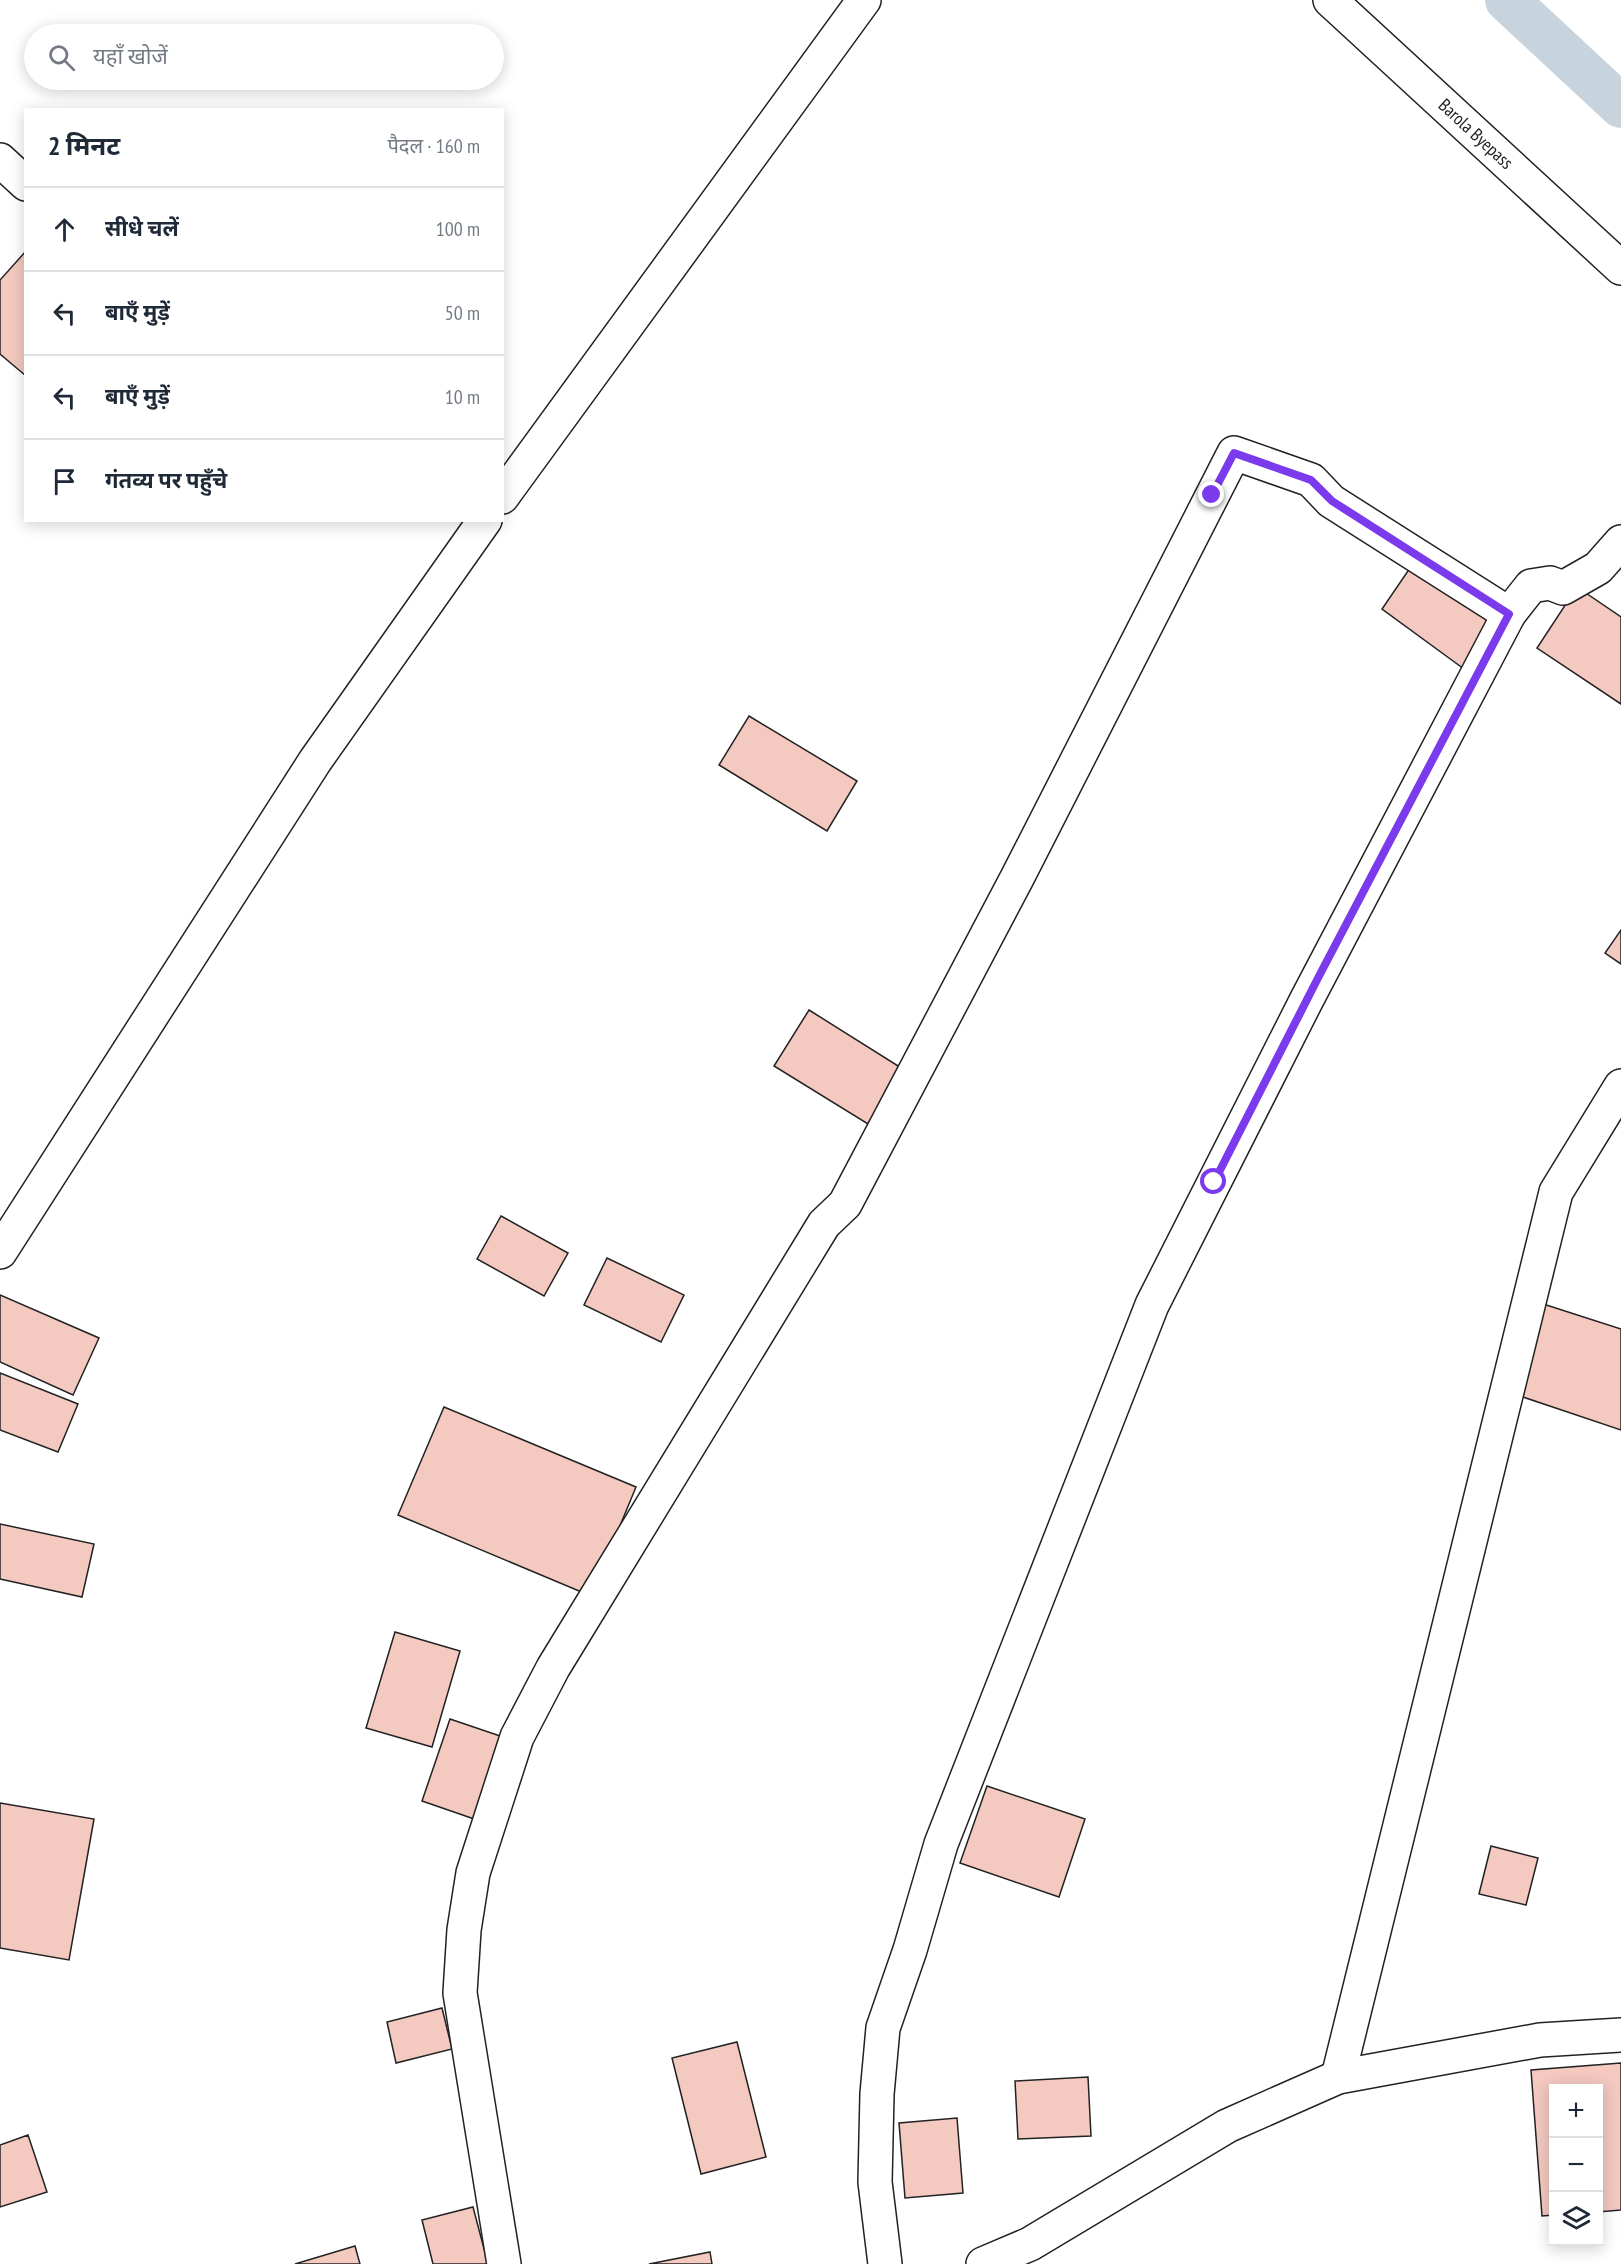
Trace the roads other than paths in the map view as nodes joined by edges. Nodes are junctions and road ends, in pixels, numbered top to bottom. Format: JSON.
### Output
{"nodes":[{"id":1,"x":864,"y":0,"type":"edge"},
{"id":2,"x":1330,"y":0,"type":"edge"},
{"id":3,"x":0,"y":160,"type":"edge"},
{"id":4,"x":24,"y":182,"type":"edge"},
{"id":5,"x":1621,"y":268,"type":"edge"},
{"id":6,"x":504,"y":493,"type":"edge"},
{"id":7,"x":484,"y":522,"type":"edge"},
{"id":8,"x":1621,"y":542,"type":"edge"},
{"id":9,"x":1509,"y":614,"type":"junction"},
{"id":10,"x":1621,"y":1086,"type":"edge"},
{"id":11,"x":0,"y":1252,"type":"edge"},
{"id":12,"x":1621,"y":2035,"type":"edge"},
{"id":13,"x":1338,"y":2077,"type":"junction"},
{"id":14,"x":504,"y":2264,"type":"edge"},
{"id":15,"x":885,"y":2264,"type":"edge"},
{"id":16,"x":983,"y":2264,"type":"edge"}],
"edges":[{"from":1,"to":6,"type":"street"},
{"from":2,"to":5,"type":"street","name":"Barola Byepass"},
{"from":3,"to":4,"type":"street"},
{"from":7,"to":11,"type":"street"},
{"from":8,"to":9,"type":"street"},
{"from":9,"to":14,"type":"street"},
{"from":9,"to":15,"type":"street"},
{"from":10,"to":13,"type":"street"},
{"from":12,"to":13,"type":"street"},
{"from":13,"to":16,"type":"street"}]}
